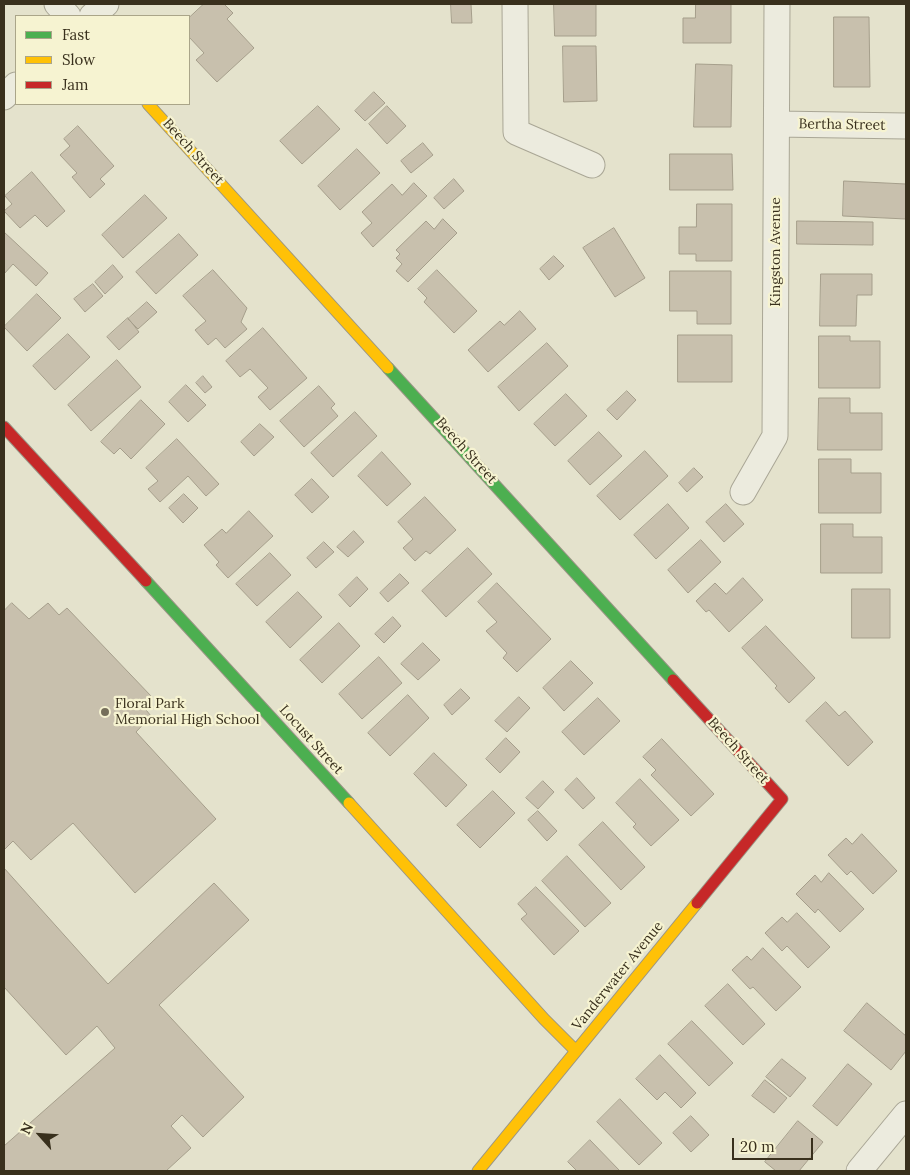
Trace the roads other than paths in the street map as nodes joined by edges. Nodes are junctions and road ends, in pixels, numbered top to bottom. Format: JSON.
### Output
{"nodes":[{"id":1,"x":57,"y":4,"type":"edge"},
{"id":2,"x":106,"y":4,"type":"edge"},
{"id":3,"x":515,"y":4,"type":"edge"},
{"id":4,"x":777,"y":4,"type":"edge"},
{"id":5,"x":67,"y":15,"type":"edge"},
{"id":6,"x":93,"y":15,"type":"edge"},
{"id":7,"x":15,"y":86,"type":"edge"},
{"id":8,"x":4,"y":97,"type":"edge"},
{"id":9,"x":149,"y":105,"type":"edge"},
{"id":10,"x":777,"y":124,"type":"junction"},
{"id":11,"x":906,"y":126,"type":"edge"},
{"id":12,"x":592,"y":165,"type":"dead end"},
{"id":13,"x":4,"y":427,"type":"edge"},
{"id":14,"x":743,"y":492,"type":"dead end"},
{"id":15,"x":782,"y":799,"type":"joint"},
{"id":16,"x":576,"y":1051,"type":"junction"},
{"id":17,"x":906,"y":1114,"type":"edge"},
{"id":18,"x":478,"y":1171,"type":"edge"},
{"id":19,"x":858,"y":1171,"type":"edge"}],
"edges":[{"from":1,"to":5,"type":"street"},
{"from":2,"to":6,"type":"street"},
{"from":3,"to":12,"type":"street"},
{"from":4,"to":10,"type":"street","name":"Kingston Avenue"},
{"from":7,"to":8,"type":"street"},
{"from":9,"to":15,"type":"street","name":"Beech Street"},
{"from":10,"to":11,"type":"street","name":"Bertha Street"},
{"from":10,"to":14,"type":"street","name":"Kingston Avenue"},
{"from":13,"to":16,"type":"street","name":"Locust Street"},
{"from":15,"to":16,"type":"street","name":"Vanderwater Avenue"},
{"from":16,"to":18,"type":"street","name":"Vanderwater Avenue"},
{"from":17,"to":19,"type":"street"}]}
